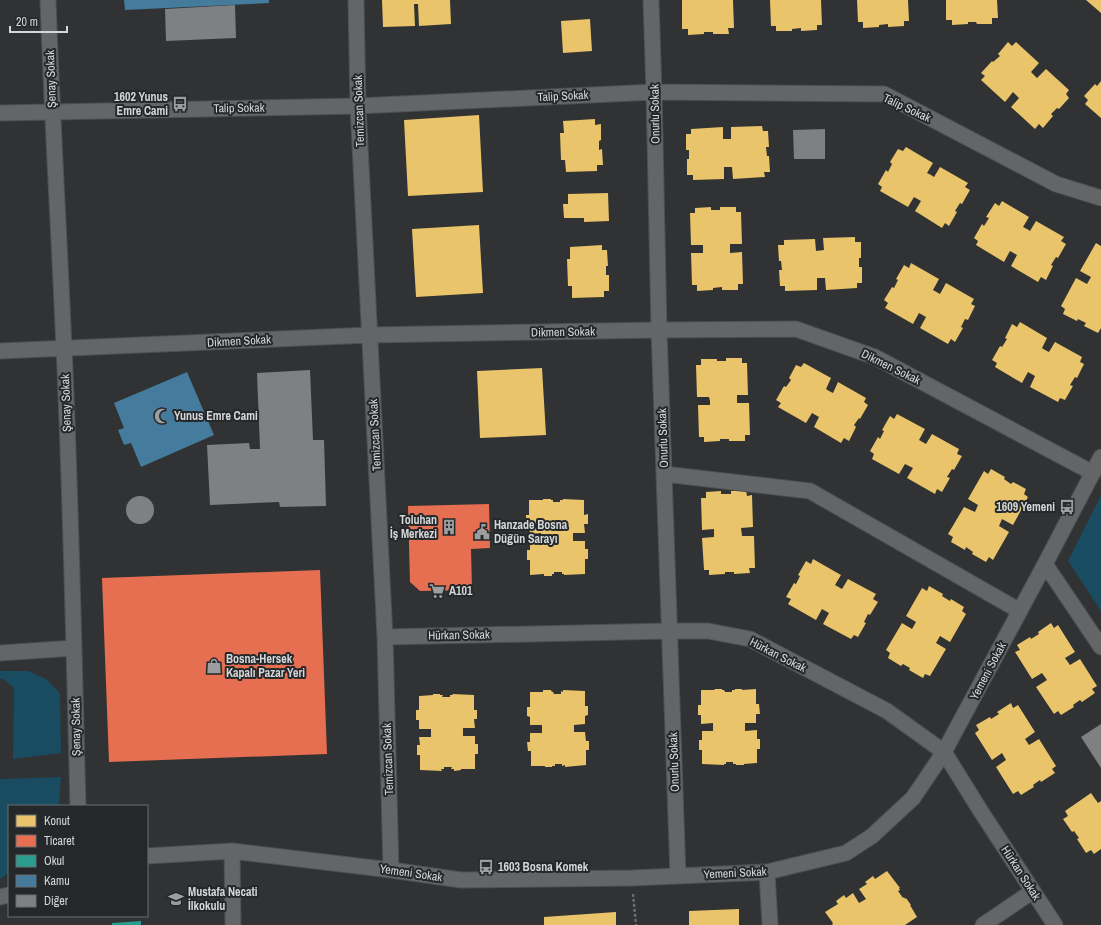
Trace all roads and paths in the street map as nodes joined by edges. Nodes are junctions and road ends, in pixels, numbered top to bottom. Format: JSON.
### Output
{"nodes":[{"id":1,"x":48,"y":0,"type":"edge"},
{"id":2,"x":356,"y":0,"type":"edge"},
{"id":3,"x":651,"y":0,"type":"edge"},
{"id":4,"x":654,"y":92,"type":"junction"},
{"id":5,"x":358,"y":106,"type":"junction"},
{"id":6,"x":52,"y":112,"type":"junction"},
{"id":7,"x":0,"y":113,"type":"edge"},
{"id":8,"x":1101,"y":198,"type":"edge"},
{"id":9,"x":659,"y":330,"type":"junction"},
{"id":10,"x":370,"y":335,"type":"junction"},
{"id":11,"x":64,"y":349,"type":"junction"},
{"id":12,"x":0,"y":351,"type":"edge"},
{"id":13,"x":1101,"y":457,"type":"edge"},
{"id":14,"x":1093,"y":473,"type":"junction"},
{"id":15,"x":664,"y":474,"type":"junction"},
{"id":16,"x":1045,"y":564,"type":"junction"},
{"id":17,"x":1020,"y":611,"type":"junction"},
{"id":18,"x":669,"y":631,"type":"junction"},
{"id":19,"x":385,"y":637,"type":"junction"},
{"id":20,"x":1101,"y":647,"type":"edge"},
{"id":21,"x":74,"y":648,"type":"junction"},
{"id":22,"x":0,"y":653,"type":"edge"},
{"id":23,"x":944,"y":752,"type":"junction"},
{"id":24,"x":78,"y":805,"type":"edge"},
{"id":25,"x":232,"y":851,"type":"junction"},
{"id":26,"x":148,"y":856,"type":"edge"},
{"id":27,"x":392,"y":870,"type":"junction"},
{"id":28,"x":767,"y":872,"type":"junction"},
{"id":29,"x":678,"y":876,"type":"junction"},
{"id":30,"x":632,"y":878,"type":"junction"},
{"id":31,"x":1033,"y":891,"type":"junction"},
{"id":32,"x":233,"y":925,"type":"edge"},
{"id":33,"x":636,"y":925,"type":"edge"},
{"id":34,"x":770,"y":925,"type":"edge"},
{"id":35,"x":983,"y":925,"type":"edge"},
{"id":36,"x":1055,"y":925,"type":"edge"}],
"edges":[{"from":1,"to":6,"type":"street","name":"Şenay Sokak"},
{"from":2,"to":5,"type":"street","name":"Temizcan Sokak"},
{"from":3,"to":4,"type":"street","name":"Onurlu Sokak"},
{"from":4,"to":5,"type":"street","name":"Talip Sokak"},
{"from":4,"to":8,"type":"street","name":"Talip Sokak"},
{"from":4,"to":9,"type":"street","name":"Onurlu Sokak"},
{"from":5,"to":6,"type":"street","name":"Talip Sokak"},
{"from":5,"to":10,"type":"street","name":"Temizcan Sokak"},
{"from":6,"to":7,"type":"street","name":"Talip Sokak"},
{"from":6,"to":11,"type":"street","name":"Şenay Sokak"},
{"from":9,"to":10,"type":"street","name":"Dikmen Sokak"},
{"from":9,"to":14,"type":"street","name":"Dikmen Sokak"},
{"from":9,"to":15,"type":"street","name":"Onurlu Sokak"},
{"from":10,"to":11,"type":"street","name":"Dikmen Sokak"},
{"from":10,"to":19,"type":"street","name":"Temizcan Sokak"},
{"from":11,"to":12,"type":"street","name":"Dikmen Sokak"},
{"from":11,"to":21,"type":"street","name":"Şenay Sokak"},
{"from":13,"to":14,"type":"street","name":"Yemeni Sokak"},
{"from":14,"to":16,"type":"street","name":"Yemeni Sokak"},
{"from":15,"to":17,"type":"street"},
{"from":15,"to":18,"type":"street","name":"Onurlu Sokak"},
{"from":16,"to":17,"type":"street","name":"Yemeni Sokak"},
{"from":16,"to":20,"type":"street"},
{"from":17,"to":23,"type":"street","name":"Yemeni Sokak"},
{"from":18,"to":19,"type":"street","name":"Hürkan Sokak"},
{"from":18,"to":23,"type":"street","name":"Hürkan Sokak"},
{"from":18,"to":29,"type":"street","name":"Onurlu Sokak"},
{"from":19,"to":27,"type":"street","name":"Temizcan Sokak"},
{"from":21,"to":22,"type":"street"},
{"from":21,"to":24,"type":"street","name":"Şenay Sokak"},
{"from":23,"to":28,"type":"street","name":"Yemeni Sokak"},
{"from":23,"to":31,"type":"street","name":"Hürkan Sokak"},
{"from":25,"to":26,"type":"street","name":"Yemeni Sokak"},
{"from":25,"to":27,"type":"street","name":"Yemeni Sokak"},
{"from":25,"to":32,"type":"street"},
{"from":27,"to":30,"type":"street","name":"Yemeni Sokak"},
{"from":28,"to":29,"type":"street","name":"Yemeni Sokak"},
{"from":28,"to":34,"type":"street"},
{"from":29,"to":30,"type":"street","name":"Yemeni Sokak"},
{"from":30,"to":33,"type":"path"},
{"from":31,"to":35,"type":"street"},
{"from":31,"to":36,"type":"street","name":"Hürkan Sokak"}]}
